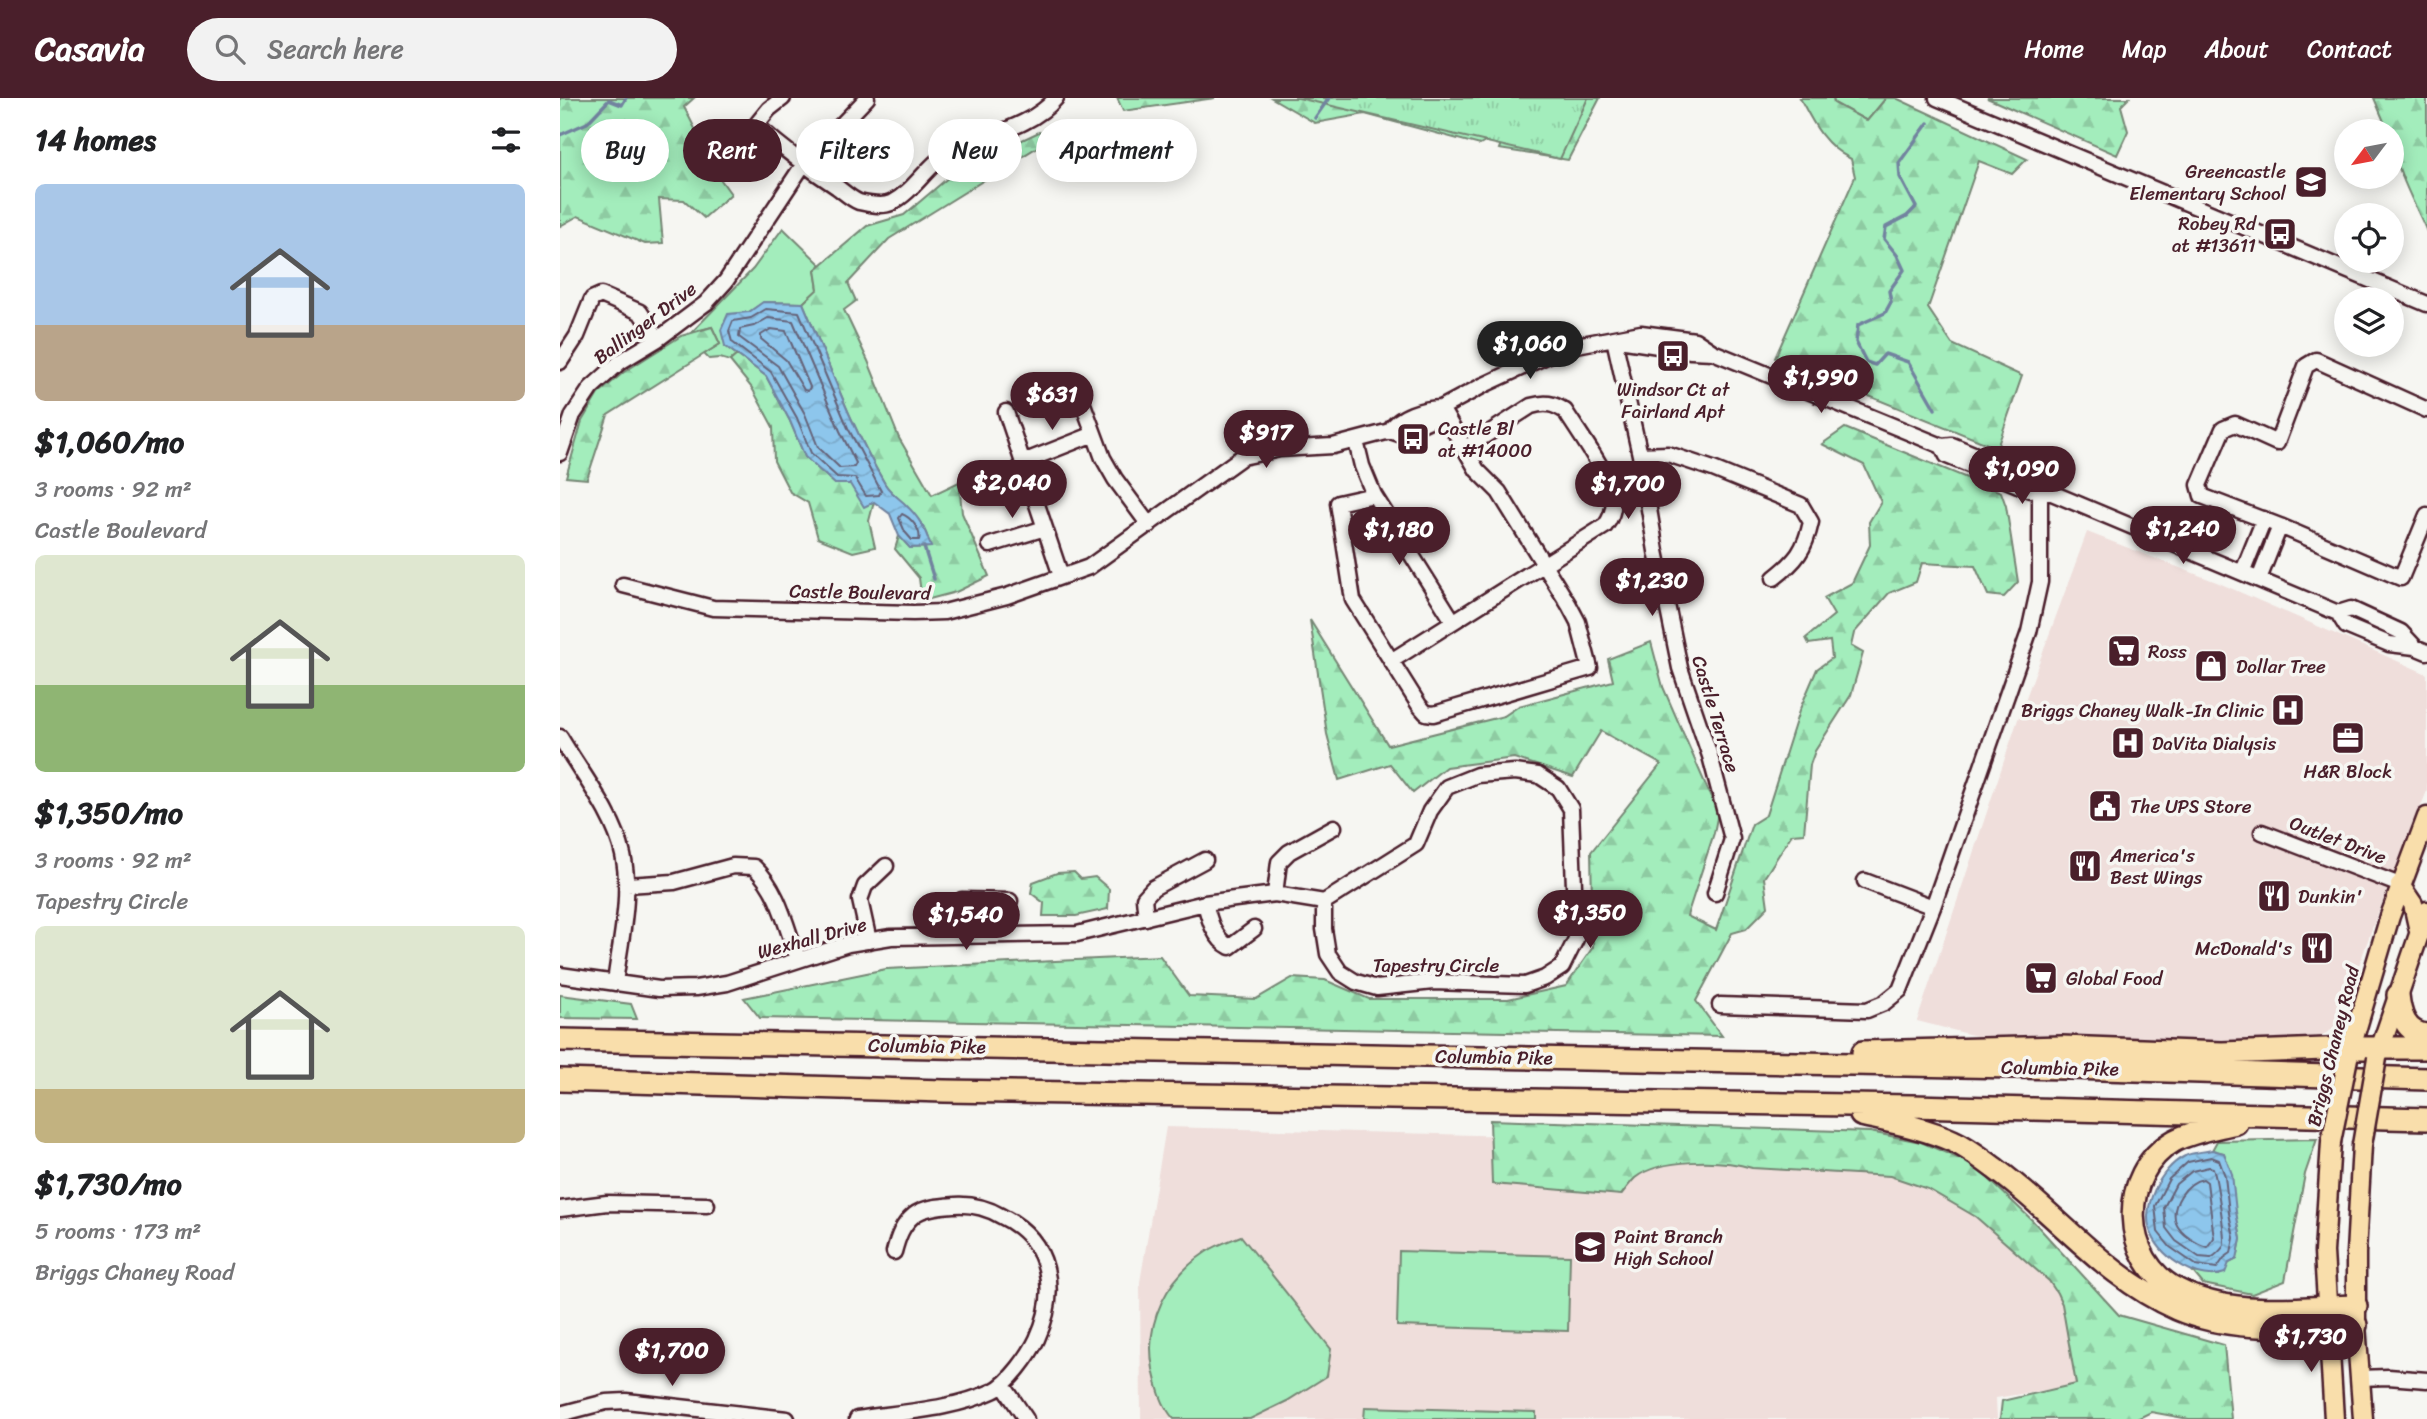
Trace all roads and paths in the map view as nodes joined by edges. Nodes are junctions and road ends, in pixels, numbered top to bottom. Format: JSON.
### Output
{"nodes":[{"id":1,"x":783,"y":98,"type":"edge"},
{"id":2,"x":867,"y":98,"type":"edge"},
{"id":3,"x":1056,"y":98,"type":"edge"},
{"id":4,"x":1937,"y":98,"type":"edge"},
{"id":5,"x":847,"y":119,"type":"edge"},
{"id":6,"x":796,"y":158,"type":"edge"},
{"id":7,"x":796,"y":175,"type":"edge"},
{"id":8,"x":829,"y":182,"type":"edge"},
{"id":9,"x":2427,"y":304,"type":"edge"},
{"id":10,"x":658,"y":339,"type":"junction"},
{"id":11,"x":1614,"y":339,"type":"junction"},
{"id":12,"x":560,"y":362,"type":"edge"},
{"id":13,"x":1076,"y":385,"type":"dead end"},
{"id":14,"x":1441,"y":408,"type":"junction"},
{"id":15,"x":2427,"y":411,"type":"edge"},
{"id":16,"x":1006,"y":412,"type":"dead end"},
{"id":17,"x":1094,"y":434,"type":"junction"},
{"id":18,"x":1356,"y":441,"type":"junction"},
{"id":19,"x":1464,"y":449,"type":"junction"},
{"id":20,"x":560,"y":453,"type":"edge"},
{"id":21,"x":1640,"y":455,"type":"junction"},
{"id":22,"x":1023,"y":462,"type":"junction"},
{"id":23,"x":2047,"y":490,"type":"junction"},
{"id":24,"x":1374,"y":495,"type":"junction"},
{"id":25,"x":2427,"y":515,"type":"edge"},
{"id":26,"x":2264,"y":520,"type":"junction"},
{"id":27,"x":1149,"y":525,"type":"junction"},
{"id":28,"x":2280,"y":526,"type":"junction"},
{"id":29,"x":1045,"y":528,"type":"junction"},
{"id":30,"x":990,"y":545,"type":"dead end"},
{"id":31,"x":1544,"y":563,"type":"junction"},
{"id":32,"x":2243,"y":571,"type":"junction"},
{"id":33,"x":1061,"y":576,"type":"junction"},
{"id":34,"x":1774,"y":578,"type":"dead end"},
{"id":35,"x":2259,"y":579,"type":"junction"},
{"id":36,"x":623,"y":586,"type":"dead end"},
{"id":37,"x":1453,"y":621,"type":"junction"},
{"id":38,"x":2421,"y":649,"type":"edge"},
{"id":39,"x":1391,"y":661,"type":"junction"},
{"id":40,"x":560,"y":737,"type":"edge"},
{"id":41,"x":2427,"y":817,"type":"edge"},
{"id":42,"x":1334,"y":827,"type":"dead end"},
{"id":43,"x":2262,"y":832,"type":"dead end"},
{"id":44,"x":1205,"y":860,"type":"dead end"},
{"id":45,"x":886,"y":866,"type":"dead end"},
{"id":46,"x":1865,"y":881,"type":"dead end"},
{"id":47,"x":627,"y":885,"type":"junction"},
{"id":48,"x":2400,"y":885,"type":"junction"},
{"id":49,"x":1715,"y":892,"type":"dead end"},
{"id":50,"x":1275,"y":894,"type":"junction"},
{"id":51,"x":1010,"y":901,"type":"dead end"},
{"id":52,"x":1324,"y":902,"type":"junction"},
{"id":53,"x":1205,"y":903,"type":"junction"},
{"id":54,"x":1933,"y":908,"type":"junction"},
{"id":55,"x":2427,"y":911,"type":"edge"},
{"id":56,"x":1146,"y":918,"type":"junction"},
{"id":57,"x":1254,"y":929,"type":"dead end"},
{"id":58,"x":951,"y":935,"type":"junction"},
{"id":59,"x":2419,"y":935,"type":"junction"},
{"id":60,"x":869,"y":941,"type":"junction"},
{"id":61,"x":798,"y":959,"type":"junction"},
{"id":62,"x":560,"y":975,"type":"edge"},
{"id":63,"x":615,"y":984,"type":"junction"},
{"id":64,"x":2398,"y":995,"type":"junction"},
{"id":65,"x":1720,"y":1005,"type":"dead end"},
{"id":66,"x":2427,"y":1035,"type":"edge"},
{"id":67,"x":560,"y":1040,"type":"edge"},
{"id":68,"x":2427,"y":1048,"type":"edge"},
{"id":69,"x":2350,"y":1053,"type":"junction"},
{"id":70,"x":2378,"y":1053,"type":"junction"},
{"id":71,"x":1700,"y":1060,"type":"junction"},
{"id":72,"x":2427,"y":1079,"type":"edge"},
{"id":73,"x":560,"y":1080,"type":"edge"},
{"id":74,"x":1811,"y":1105,"type":"junction"},
{"id":75,"x":2265,"y":1116,"type":"junction"},
{"id":76,"x":2427,"y":1119,"type":"edge"},
{"id":77,"x":707,"y":1205,"type":"dead end"},
{"id":78,"x":560,"y":1209,"type":"edge"},
{"id":79,"x":894,"y":1252,"type":"dead end"},
{"id":80,"x":2356,"y":1315,"type":"junction"},
{"id":81,"x":2326,"y":1316,"type":"junction"},
{"id":82,"x":2360,"y":1378,"type":"junction"},
{"id":83,"x":2427,"y":1380,"type":"edge"},
{"id":84,"x":1003,"y":1385,"type":"junction"},
{"id":85,"x":560,"y":1414,"type":"edge"},
{"id":86,"x":703,"y":1414,"type":"edge"},
{"id":87,"x":787,"y":1419,"type":"edge"},
{"id":88,"x":857,"y":1419,"type":"edge"},
{"id":89,"x":1026,"y":1419,"type":"edge"},
{"id":90,"x":2334,"y":1419,"type":"edge"},
{"id":91,"x":2363,"y":1419,"type":"edge"}],
"edges":[{"from":1,"to":6,"type":"street"},
{"from":2,"to":5,"type":"street","name":"Ballinger Drive"},
{"from":3,"to":8,"type":"street"},
{"from":4,"to":9,"type":"street"},
{"from":7,"to":10,"type":"street","name":"Ballinger Drive"},
{"from":10,"to":12,"type":"street"},
{"from":10,"to":20,"type":"street","name":"Ballinger Drive"},
{"from":11,"to":14,"type":"street","name":"Castle Boulevard"},
{"from":11,"to":21,"type":"street","name":"Castle Terrace"},
{"from":11,"to":23,"type":"street","name":"Castle Boulevard"},
{"from":13,"to":17,"type":"street"},
{"from":14,"to":18,"type":"street","name":"Castle Boulevard"},
{"from":14,"to":19,"type":"street"},
{"from":15,"to":26,"type":"street"},
{"from":16,"to":22,"type":"street"},
{"from":17,"to":22,"type":"street"},
{"from":17,"to":27,"type":"street"},
{"from":18,"to":24,"type":"street"},
{"from":18,"to":27,"type":"street","name":"Castle Boulevard"},
{"from":19,"to":31,"type":"street"},
{"from":19,"to":31,"type":"street"},
{"from":21,"to":34,"type":"street"},
{"from":21,"to":49,"type":"street","name":"Castle Terrace"},
{"from":22,"to":29,"type":"street"},
{"from":23,"to":32,"type":"street","name":"Castle Boulevard"},
{"from":23,"to":54,"type":"street"},
{"from":24,"to":37,"type":"street"},
{"from":24,"to":39,"type":"street"},
{"from":25,"to":28,"type":"street"},
{"from":26,"to":28,"type":"street"},
{"from":26,"to":32,"type":"street"},
{"from":27,"to":33,"type":"street","name":"Castle Boulevard"},
{"from":28,"to":35,"type":"street"},
{"from":29,"to":30,"type":"street"},
{"from":29,"to":33,"type":"street"},
{"from":31,"to":37,"type":"street"},
{"from":31,"to":39,"type":"street"},
{"from":32,"to":35,"type":"street","name":"Castle Boulevard"},
{"from":33,"to":36,"type":"street","name":"Castle Boulevard"},
{"from":35,"to":38,"type":"street","name":"Castle Boulevard"},
{"from":37,"to":39,"type":"street"},
{"from":40,"to":47,"type":"street"},
{"from":41,"to":48,"type":"main road","name":"Briggs Chaney Road"},
{"from":42,"to":50,"type":"street"},
{"from":43,"to":48,"type":"street","name":"Outlet Drive"},
{"from":44,"to":56,"type":"street"},
{"from":45,"to":60,"type":"street"},
{"from":46,"to":54,"type":"street"},
{"from":47,"to":61,"type":"street"},
{"from":47,"to":63,"type":"street"},
{"from":48,"to":59,"type":"main road"},
{"from":48,"to":69,"type":"main road","name":"Briggs Chaney Road"},
{"from":50,"to":52,"type":"street","name":"Wexhall Drive"},
{"from":50,"to":53,"type":"street","name":"Wexhall Drive"},
{"from":51,"to":58,"type":"street"},
{"from":52,"to":52,"type":"street","name":"Tapestry Circle"},
{"from":53,"to":56,"type":"street","name":"Wexhall Drive"},
{"from":53,"to":57,"type":"street"},
{"from":54,"to":65,"type":"street"},
{"from":55,"to":59,"type":"main road"},
{"from":56,"to":58,"type":"street","name":"Wexhall Drive"},
{"from":58,"to":60,"type":"street","name":"Wexhall Drive"},
{"from":59,"to":64,"type":"main road"},
{"from":60,"to":61,"type":"street","name":"Wexhall Drive"},
{"from":61,"to":63,"type":"street","name":"Wexhall Drive"},
{"from":62,"to":63,"type":"street","name":"Wexhall Drive"},
{"from":64,"to":66,"type":"highway"},
{"from":64,"to":70,"type":"main road"},
{"from":67,"to":71,"type":"highway","name":"Columbia Pike"},
{"from":68,"to":70,"type":"highway"},
{"from":69,"to":70,"type":"highway"},
{"from":69,"to":71,"type":"highway"},
{"from":69,"to":81,"type":"main road","name":"Briggs Chaney Road","bridge":true},
{"from":70,"to":80,"type":"main road","bridge":true},
{"from":71,"to":72,"type":"highway","name":"Columbia Pike"},
{"from":73,"to":74,"type":"highway"},
{"from":74,"to":75,"type":"highway"},
{"from":74,"to":81,"type":"highway"},
{"from":75,"to":76,"type":"highway"},
{"from":75,"to":81,"type":"highway"},
{"from":77,"to":78,"type":"street"},
{"from":79,"to":84,"type":"street"},
{"from":80,"to":81,"type":"highway"},
{"from":80,"to":82,"type":"main road"},
{"from":81,"to":90,"type":"main road","name":"Briggs Chaney Road"},
{"from":82,"to":83,"type":"street"},
{"from":82,"to":91,"type":"main road"},
{"from":84,"to":88,"type":"street"},
{"from":84,"to":89,"type":"street"},
{"from":85,"to":86,"type":"street"},
{"from":86,"to":87,"type":"street"}]}
